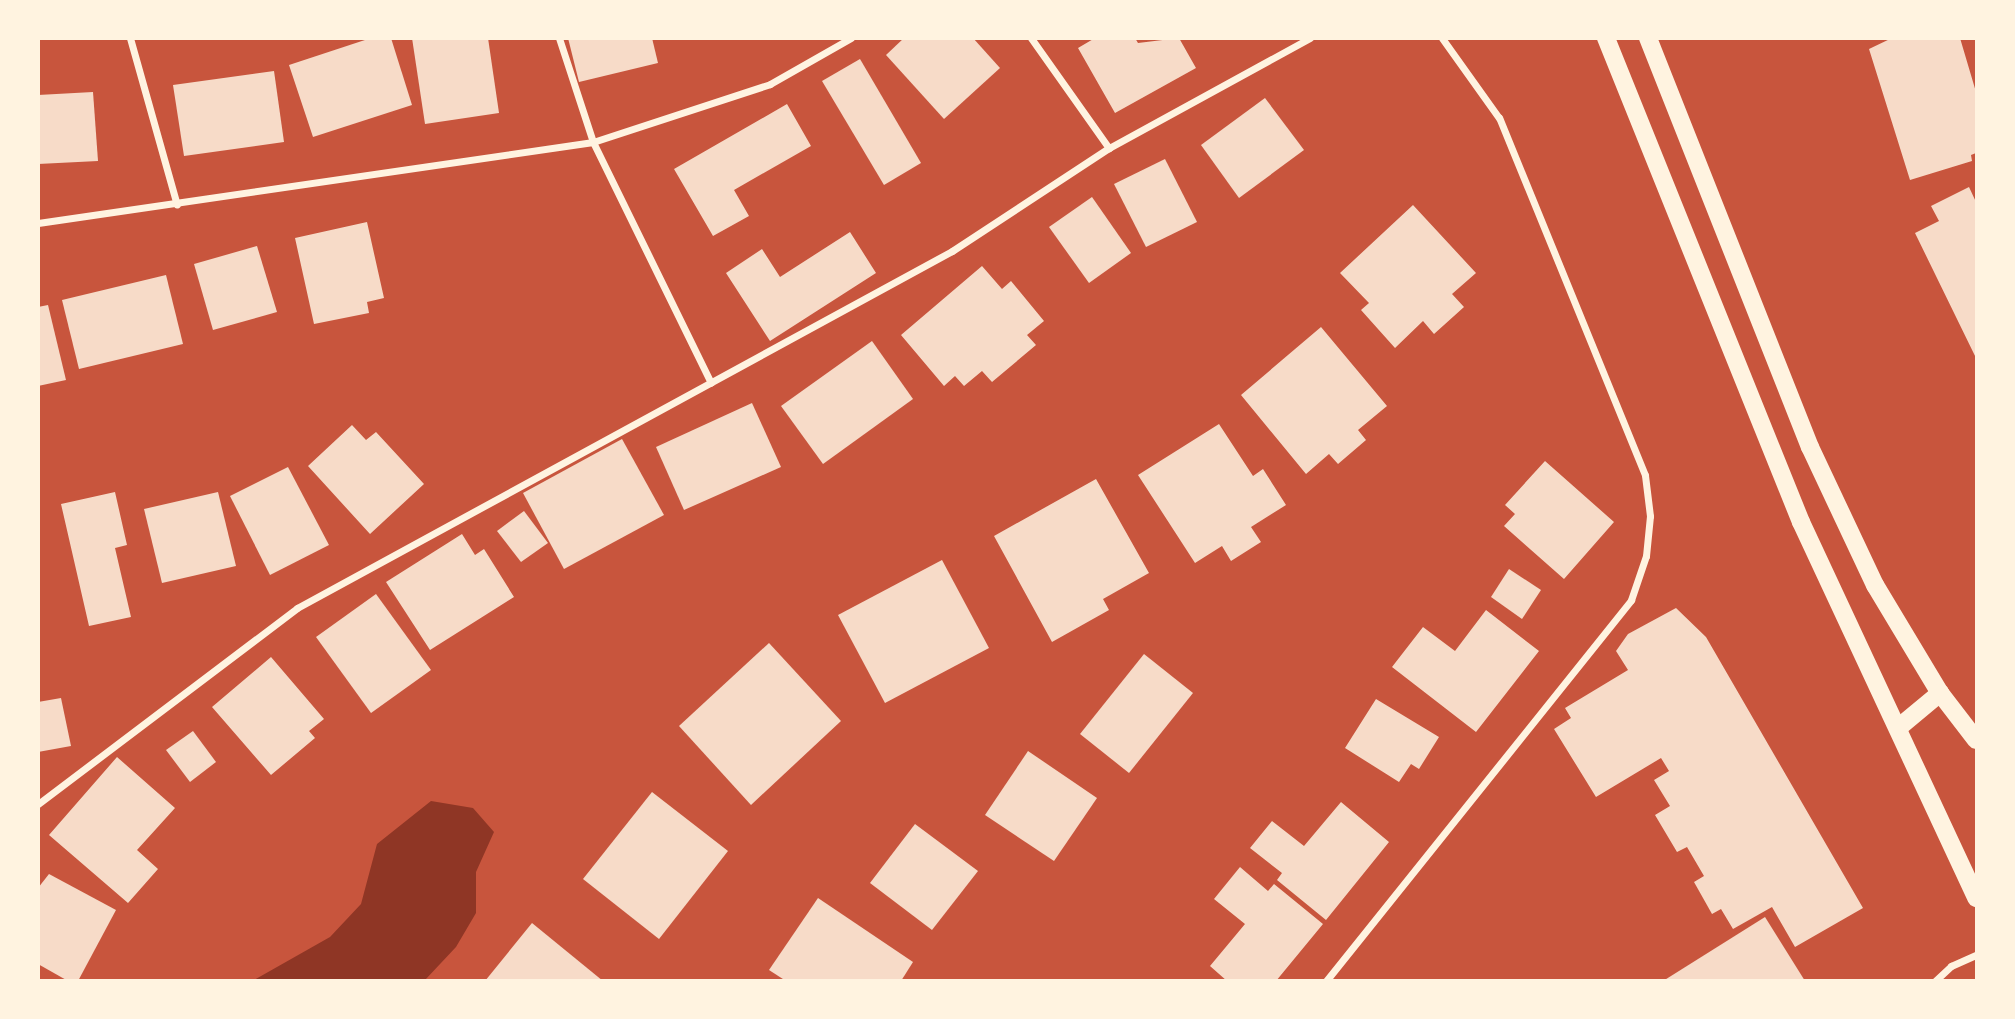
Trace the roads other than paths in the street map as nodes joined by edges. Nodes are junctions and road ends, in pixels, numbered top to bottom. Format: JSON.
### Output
{"nodes":[{"id":1,"x":130,"y":38,"type":"edge"},
{"id":2,"x":559,"y":38,"type":"edge"},
{"id":3,"x":851,"y":38,"type":"edge"},
{"id":4,"x":1031,"y":38,"type":"edge"},
{"id":5,"x":1310,"y":38,"type":"edge"},
{"id":6,"x":1442,"y":38,"type":"edge"},
{"id":7,"x":1606,"y":38,"type":"edge"},
{"id":8,"x":1648,"y":38,"type":"edge"},
{"id":9,"x":593,"y":142,"type":"junction"},
{"id":10,"x":1109,"y":148,"type":"junction"},
{"id":11,"x":177,"y":205,"type":"junction"},
{"id":12,"x":38,"y":223,"type":"edge"},
{"id":13,"x":711,"y":383,"type":"junction"},
{"id":14,"x":1940,"y":694,"type":"junction"},
{"id":15,"x":1898,"y":728,"type":"junction"},
{"id":16,"x":1976,"y":740,"type":"edge"},
{"id":17,"x":38,"y":804,"type":"edge"},
{"id":18,"x":1976,"y":898,"type":"edge"},
{"id":19,"x":1976,"y":955,"type":"edge"},
{"id":20,"x":1326,"y":981,"type":"edge"},
{"id":21,"x":1935,"y":981,"type":"edge"}],
"edges":[{"from":1,"to":11,"type":"street"},
{"from":2,"to":9,"type":"street"},
{"from":3,"to":9,"type":"street"},
{"from":4,"to":10,"type":"street"},
{"from":5,"to":10,"type":"street"},
{"from":6,"to":20,"type":"street"},
{"from":7,"to":15,"type":"main road"},
{"from":8,"to":14,"type":"main road"},
{"from":9,"to":11,"type":"street"},
{"from":9,"to":13,"type":"street"},
{"from":10,"to":13,"type":"street"},
{"from":11,"to":12,"type":"street"},
{"from":13,"to":17,"type":"street"},
{"from":14,"to":15,"type":"main road"},
{"from":14,"to":16,"type":"main road"},
{"from":15,"to":18,"type":"main road"},
{"from":19,"to":21,"type":"street"}]}
